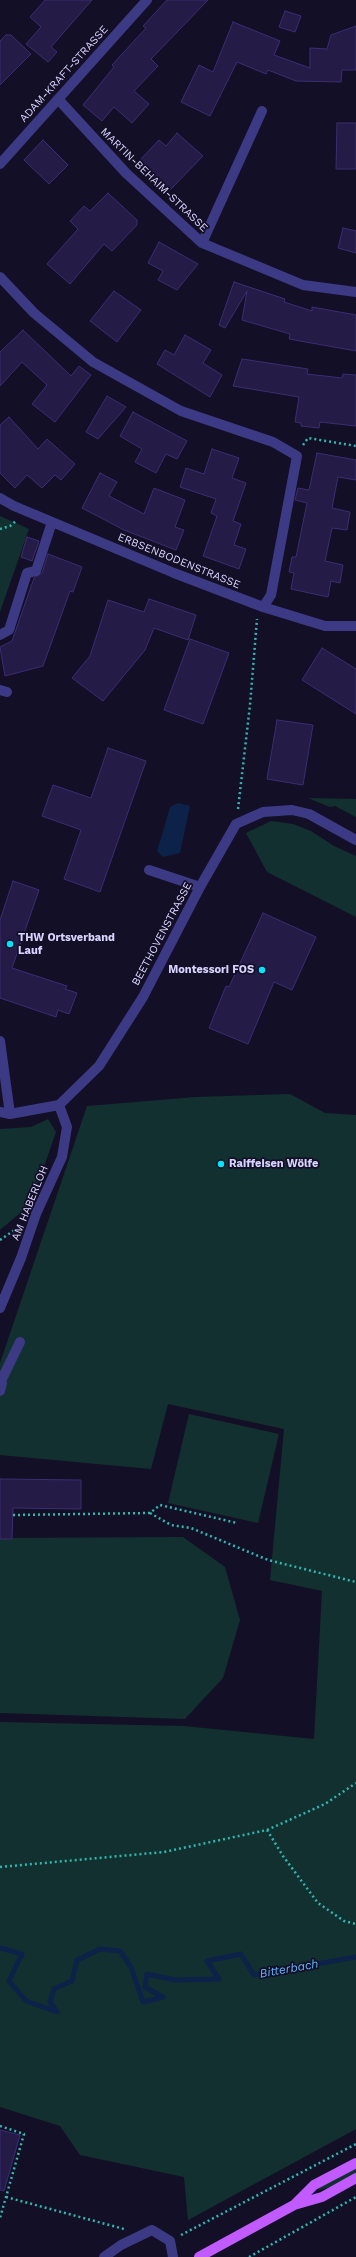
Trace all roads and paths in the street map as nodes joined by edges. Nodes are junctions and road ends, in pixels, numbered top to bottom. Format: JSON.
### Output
{"nodes":[{"id":1,"x":147,"y":0,"type":"edge"},
{"id":2,"x":58,"y":99,"type":"junction"},
{"id":3,"x":262,"y":111,"type":"dead end"},
{"id":4,"x":0,"y":164,"type":"edge"},
{"id":5,"x":202,"y":243,"type":"junction"},
{"id":6,"x":0,"y":277,"type":"edge"},
{"id":7,"x":356,"y":292,"type":"edge"},
{"id":8,"x":356,"y":446,"type":"edge"},
{"id":9,"x":297,"y":456,"type":"junction"},
{"id":10,"x":0,"y":498,"type":"edge"},
{"id":11,"x":52,"y":522,"type":"junction"},
{"id":12,"x":263,"y":607,"type":"junction"},
{"id":13,"x":356,"y":626,"type":"edge"},
{"id":14,"x":0,"y":635,"type":"edge"},
{"id":15,"x":236,"y":824,"type":"junction"},
{"id":16,"x":356,"y":840,"type":"edge"},
{"id":17,"x":149,"y":870,"type":"dead end"},
{"id":18,"x":200,"y":887,"type":"junction"},
{"id":19,"x":0,"y":1041,"type":"edge"},
{"id":20,"x":59,"y":1105,"type":"junction"},
{"id":21,"x":5,"y":1113,"type":"edge"},
{"id":22,"x":0,"y":1308,"type":"edge"},
{"id":23,"x":20,"y":1342,"type":"dead end"},
{"id":24,"x":1,"y":1378,"type":"edge"},
{"id":25,"x":0,"y":1391,"type":"edge"},
{"id":26,"x":150,"y":1513,"type":"junction"},
{"id":27,"x":13,"y":1515,"type":"dead end"},
{"id":28,"x":237,"y":1523,"type":"dead end"},
{"id":29,"x":356,"y":1582,"type":"edge"},
{"id":30,"x":356,"y":1783,"type":"edge"},
{"id":31,"x":267,"y":1830,"type":"junction"},
{"id":32,"x":0,"y":1867,"type":"edge"},
{"id":33,"x":356,"y":1924,"type":"edge"},
{"id":34,"x":0,"y":2126,"type":"edge"},
{"id":35,"x":356,"y":2144,"type":"edge"},
{"id":36,"x":356,"y":2163,"type":"edge"},
{"id":37,"x":356,"y":2178,"type":"edge"},
{"id":38,"x":6,"y":2197,"type":"junction"},
{"id":39,"x":356,"y":2197,"type":"edge"},
{"id":40,"x":294,"y":2205,"type":"junction"},
{"id":41,"x":0,"y":2218,"type":"edge"},
{"id":42,"x":124,"y":2227,"type":"dead end"},
{"id":43,"x":170,"y":2241,"type":"junction"},
{"id":44,"x":104,"y":2257,"type":"edge"},
{"id":45,"x":173,"y":2257,"type":"edge"},
{"id":46,"x":199,"y":2257,"type":"edge"},
{"id":47,"x":249,"y":2257,"type":"edge"}],
"edges":[{"from":1,"to":2,"type":"street","name":"ADAM-KRAFT-STRASSE"},
{"from":2,"to":4,"type":"street","name":"ADAM-KRAFT-STRASSE"},
{"from":2,"to":5,"type":"street","name":"MARTIN-BEHAIM-STRASSE"},
{"from":3,"to":5,"type":"street","name":"MARTIN-BEHAIM-STRASSE"},
{"from":5,"to":7,"type":"street","name":"MARTIN-BEHAIM-STRASSE"},
{"from":6,"to":9,"type":"street"},
{"from":8,"to":9,"type":"path"},
{"from":9,"to":12,"type":"street"},
{"from":10,"to":11,"type":"street","name":"ERBSENBODENSTRASSE"},
{"from":11,"to":12,"type":"street","name":"ERBSENBODENSTRASSE"},
{"from":11,"to":14,"type":"street"},
{"from":12,"to":13,"type":"street","name":"ERBSENBODENSTRASSE"},
{"from":12,"to":15,"type":"path"},
{"from":15,"to":16,"type":"street"},
{"from":15,"to":18,"type":"street","name":"BEETHOVENSTRASSE"},
{"from":17,"to":18,"type":"street"},
{"from":18,"to":20,"type":"street","name":"BEETHOVENSTRASSE"},
{"from":19,"to":21,"type":"street"},
{"from":20,"to":21,"type":"street"},
{"from":20,"to":22,"type":"street","name":"AM HABERLOH"},
{"from":23,"to":24,"type":"street"},
{"from":24,"to":25,"type":"street"},
{"from":26,"to":27,"type":"path"},
{"from":26,"to":28,"type":"path"},
{"from":26,"to":29,"type":"path"},
{"from":30,"to":31,"type":"path"},
{"from":31,"to":32,"type":"path"},
{"from":31,"to":33,"type":"path"},
{"from":34,"to":38,"type":"path"},
{"from":35,"to":43,"type":"path"},
{"from":36,"to":40,"type":"main road"},
{"from":37,"to":40,"type":"main road"},
{"from":38,"to":41,"type":"path"},
{"from":38,"to":42,"type":"path"},
{"from":39,"to":47,"type":"path"},
{"from":40,"to":46,"type":"main road"},
{"from":43,"to":44,"type":"street"},
{"from":43,"to":45,"type":"street"}]}
